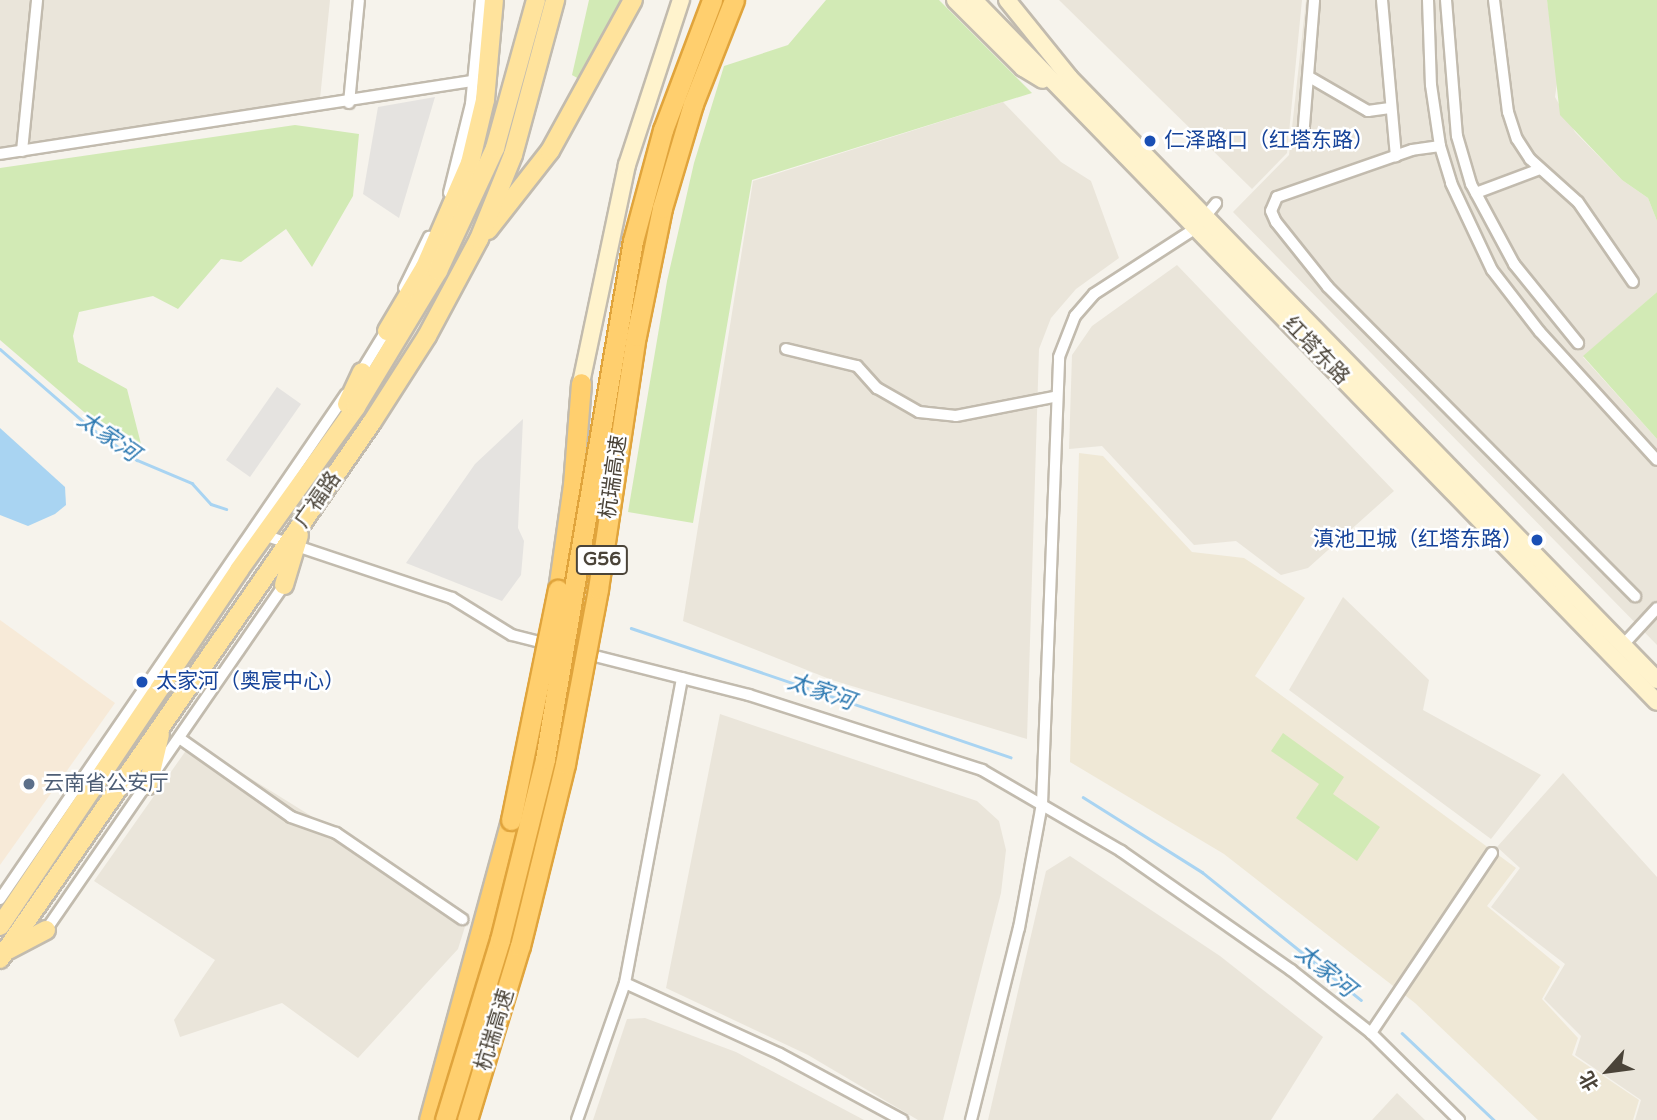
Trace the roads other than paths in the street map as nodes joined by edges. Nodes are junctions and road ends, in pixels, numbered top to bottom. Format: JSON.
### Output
{"nodes":[{"id":1,"x":37,"y":0,"type":"edge"},
{"id":2,"x":359,"y":0,"type":"edge"},
{"id":3,"x":481,"y":0,"type":"edge"},
{"id":4,"x":494,"y":0,"type":"edge"},
{"id":5,"x":536,"y":0,"type":"edge"},
{"id":6,"x":555,"y":0,"type":"edge"},
{"id":7,"x":633,"y":0,"type":"edge"},
{"id":8,"x":681,"y":0,"type":"edge"},
{"id":9,"x":712,"y":0,"type":"edge"},
{"id":10,"x":734,"y":0,"type":"edge"},
{"id":11,"x":954,"y":0,"type":"edge"},
{"id":12,"x":974,"y":0,"type":"edge"},
{"id":13,"x":1007,"y":0,"type":"edge"},
{"id":14,"x":1314,"y":0,"type":"edge"},
{"id":15,"x":1382,"y":0,"type":"edge"},
{"id":16,"x":1428,"y":0,"type":"edge"},
{"id":17,"x":1446,"y":0,"type":"edge"},
{"id":18,"x":1494,"y":0,"type":"edge"},
{"id":19,"x":1311,"y":78,"type":"junction"},
{"id":20,"x":473,"y":81,"type":"junction"},
{"id":21,"x":1054,"y":85,"type":"junction"},
{"id":22,"x":349,"y":103,"type":"junction"},
{"id":23,"x":1390,"y":108,"type":"junction"},
{"id":24,"x":1303,"y":138,"type":"dead end"},
{"id":25,"x":1440,"y":146,"type":"junction"},
{"id":26,"x":22,"y":151,"type":"junction"},
{"id":27,"x":0,"y":154,"type":"edge"},
{"id":28,"x":1395,"y":156,"type":"junction"},
{"id":29,"x":1540,"y":169,"type":"junction"},
{"id":30,"x":1476,"y":193,"type":"junction"},
{"id":31,"x":1206,"y":216,"type":"junction"},
{"id":32,"x":479,"y":239,"type":"junction"},
{"id":33,"x":1633,"y":282,"type":"dead end"},
{"id":34,"x":387,"y":331,"type":"junction"},
{"id":35,"x":1578,"y":343,"type":"dead end"},
{"id":36,"x":786,"y":349,"type":"dead end"},
{"id":37,"x":362,"y":372,"type":"junction"},
{"id":38,"x":581,"y":383,"type":"joint"},
{"id":39,"x":1054,"y":397,"type":"junction"},
{"id":40,"x":337,"y":434,"type":"junction"},
{"id":41,"x":1657,"y":460,"type":"edge"},
{"id":42,"x":264,"y":535,"type":"junction"},
{"id":43,"x":292,"y":544,"type":"junction"},
{"id":44,"x":239,"y":570,"type":"junction"},
{"id":45,"x":284,"y":585,"type":"joint"},
{"id":46,"x":1635,"y":596,"type":"dead end"},
{"id":47,"x":1657,"y":608,"type":"edge"},
{"id":48,"x":188,"y":626,"type":"junction"},
{"id":49,"x":1623,"y":645,"type":"junction"},
{"id":50,"x":682,"y":678,"type":"junction"},
{"id":51,"x":1657,"y":680,"type":"edge"},
{"id":52,"x":1657,"y":702,"type":"edge"},
{"id":53,"x":162,"y":723,"type":"junction"},
{"id":54,"x":181,"y":740,"type":"junction"},
{"id":55,"x":148,"y":785,"type":"junction"},
{"id":56,"x":1042,"y":804,"type":"junction"},
{"id":57,"x":1492,"y":853,"type":"dead end"},
{"id":58,"x":0,"y":899,"type":"edge"},
{"id":59,"x":462,"y":919,"type":"dead end"},
{"id":60,"x":0,"y":926,"type":"edge"},
{"id":61,"x":46,"y":930,"type":"joint"},
{"id":62,"x":2,"y":955,"type":"edge"},
{"id":63,"x":625,"y":983,"type":"junction"},
{"id":64,"x":1371,"y":1033,"type":"junction"},
{"id":65,"x":429,"y":1120,"type":"edge"},
{"id":66,"x":445,"y":1120,"type":"edge"},
{"id":67,"x":467,"y":1120,"type":"edge"},
{"id":68,"x":577,"y":1120,"type":"edge"},
{"id":69,"x":902,"y":1120,"type":"edge"},
{"id":70,"x":971,"y":1120,"type":"edge"},
{"id":71,"x":1459,"y":1120,"type":"edge"}],
"edges":[{"from":1,"to":26,"type":"street"},
{"from":2,"to":22,"type":"street"},
{"from":3,"to":20,"type":"street"},
{"from":4,"to":34,"type":"main road"},
{"from":5,"to":40,"type":"main road","name":"广福路"},
{"from":6,"to":32,"type":"main road","name":"广福路"},
{"from":7,"to":32,"type":"main road"},
{"from":8,"to":38,"type":"main road"},
{"from":9,"to":66,"type":"highway","name":"杭瑞高速","number":"G56","bridge":true},
{"from":10,"to":67,"type":"highway","name":"杭瑞高速","number":"G56","bridge":true},
{"from":11,"to":21,"type":"main road"},
{"from":12,"to":21,"type":"main road","name":"红塔东路"},
{"from":13,"to":31,"type":"main road","name":"红塔东路"},
{"from":14,"to":19,"type":"street"},
{"from":15,"to":23,"type":"street"},
{"from":16,"to":25,"type":"street"},
{"from":17,"to":30,"type":"street"},
{"from":18,"to":29,"type":"street"},
{"from":19,"to":23,"type":"street"},
{"from":19,"to":24,"type":"street"},
{"from":20,"to":22,"type":"street"},
{"from":20,"to":34,"type":"street"},
{"from":21,"to":31,"type":"main road","name":"红塔东路"},
{"from":22,"to":26,"type":"street"},
{"from":23,"to":28,"type":"street"},
{"from":25,"to":28,"type":"street"},
{"from":25,"to":41,"type":"street"},
{"from":26,"to":27,"type":"street"},
{"from":28,"to":46,"type":"street"},
{"from":29,"to":30,"type":"street"},
{"from":29,"to":33,"type":"street"},
{"from":30,"to":35,"type":"street"},
{"from":31,"to":39,"type":"street"},
{"from":31,"to":49,"type":"main road","name":"红塔东路"},
{"from":31,"to":52,"type":"main road","name":"红塔东路"},
{"from":32,"to":43,"type":"main road","name":"广福路"},
{"from":34,"to":37,"type":"street"},
{"from":36,"to":39,"type":"street"},
{"from":37,"to":40,"type":"main road"},
{"from":37,"to":48,"type":"street"},
{"from":38,"to":65,"type":"highway","bridge":true},
{"from":39,"to":56,"type":"street"},
{"from":40,"to":42,"type":"main road","name":"广福路"},
{"from":42,"to":43,"type":"street"},
{"from":42,"to":44,"type":"main road","name":"广福路"},
{"from":43,"to":45,"type":"main road"},
{"from":43,"to":50,"type":"street"},
{"from":43,"to":53,"type":"main road","name":"广福路"},
{"from":44,"to":48,"type":"main road"},
{"from":44,"to":60,"type":"main road","name":"广福路"},
{"from":45,"to":54,"type":"street"},
{"from":47,"to":49,"type":"street"},
{"from":48,"to":58,"type":"street"},
{"from":49,"to":51,"type":"main road","name":"红塔东路"},
{"from":50,"to":56,"type":"street"},
{"from":50,"to":63,"type":"street"},
{"from":53,"to":55,"type":"main road"},
{"from":53,"to":62,"type":"main road","name":"广福路"},
{"from":54,"to":55,"type":"street"},
{"from":54,"to":59,"type":"street"},
{"from":55,"to":61,"type":"street"},
{"from":56,"to":64,"type":"street"},
{"from":56,"to":70,"type":"street"},
{"from":57,"to":64,"type":"street"},
{"from":61,"to":62,"type":"main road"},
{"from":63,"to":68,"type":"street"},
{"from":63,"to":69,"type":"street"},
{"from":64,"to":71,"type":"street"}]}
